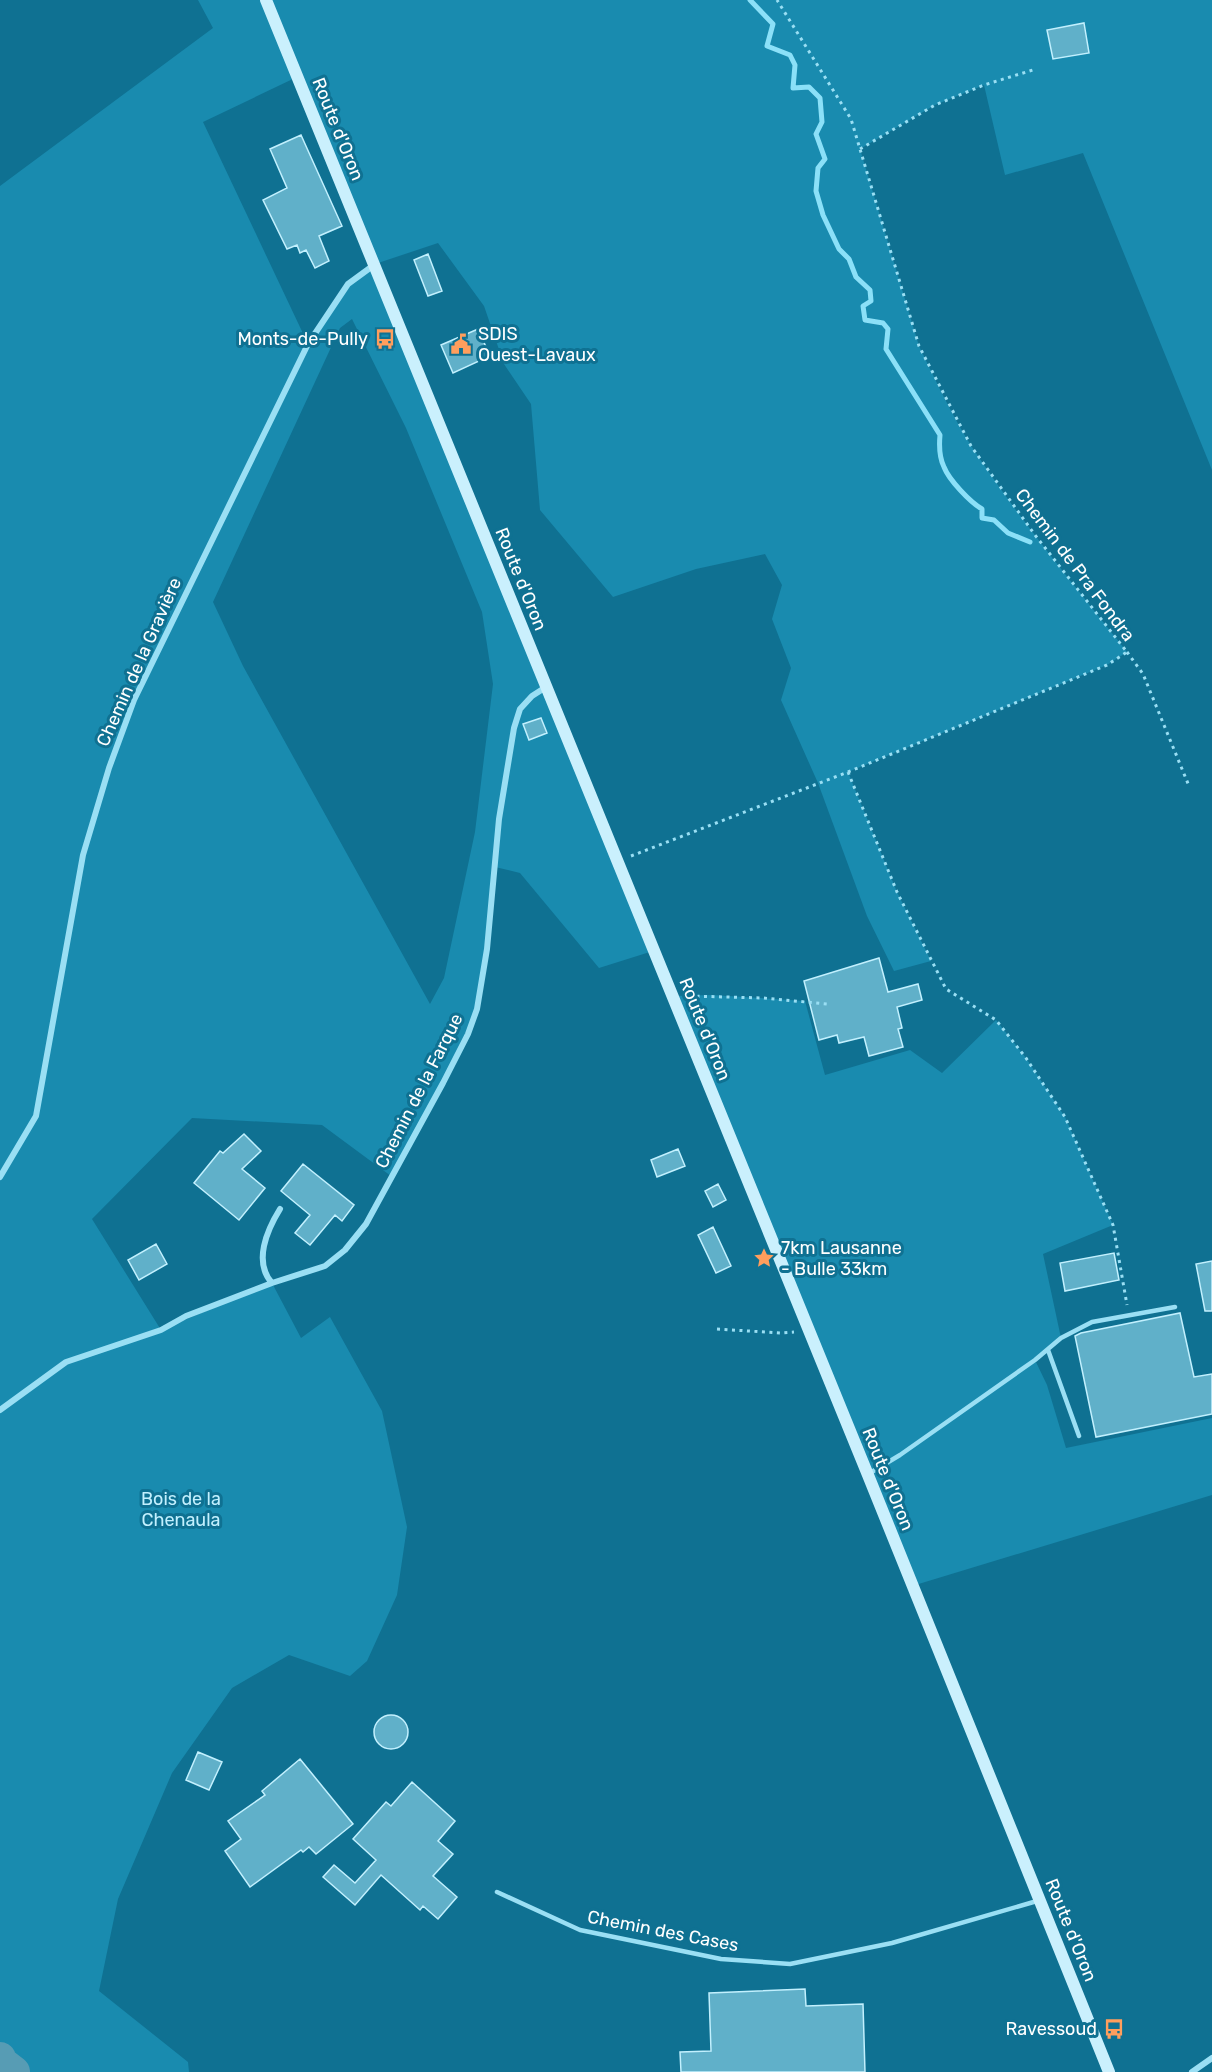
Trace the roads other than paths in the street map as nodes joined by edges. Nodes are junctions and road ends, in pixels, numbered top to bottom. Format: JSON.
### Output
{"nodes":[{"id":1,"x":266,"y":0,"type":"edge"},
{"id":2,"x":374,"y":264,"type":"junction"},
{"id":3,"x":546,"y":687,"type":"junction"},
{"id":4,"x":0,"y":1177,"type":"edge"},
{"id":5,"x":280,"y":1209,"type":"dead end"},
{"id":6,"x":272,"y":1283,"type":"junction"},
{"id":7,"x":1175,"y":1307,"type":"dead end"},
{"id":8,"x":1048,"y":1350,"type":"junction"},
{"id":9,"x":0,"y":1410,"type":"edge"},
{"id":10,"x":1079,"y":1436,"type":"dead end"},
{"id":11,"x":868,"y":1475,"type":"junction"},
{"id":12,"x":497,"y":1892,"type":"dead end"},
{"id":13,"x":1040,"y":1900,"type":"junction"},
{"id":14,"x":1212,"y":2058,"type":"edge"},
{"id":15,"x":1109,"y":2072,"type":"edge"},
{"id":16,"x":1192,"y":2072,"type":"edge"}],
"edges":[{"from":1,"to":2,"type":"main road","name":"Route d'Oron"},
{"from":2,"to":3,"type":"main road","name":"Route d'Oron"},
{"from":2,"to":4,"type":"street","name":"Chemin de la Gravière"},
{"from":3,"to":6,"type":"street","name":"Chemin de la Farque"},
{"from":3,"to":11,"type":"main road","name":"Route d'Oron"},
{"from":5,"to":6,"type":"street"},
{"from":6,"to":9,"type":"street","name":"Chemin de la Farque"},
{"from":7,"to":8,"type":"lane"},
{"from":8,"to":10,"type":"lane"},
{"from":8,"to":11,"type":"lane"},
{"from":11,"to":13,"type":"main road","name":"Route d'Oron"},
{"from":12,"to":13,"type":"lane","name":"Chemin des Cases"},
{"from":13,"to":15,"type":"main road","name":"Route d'Oron"},
{"from":14,"to":16,"type":"street"}]}
